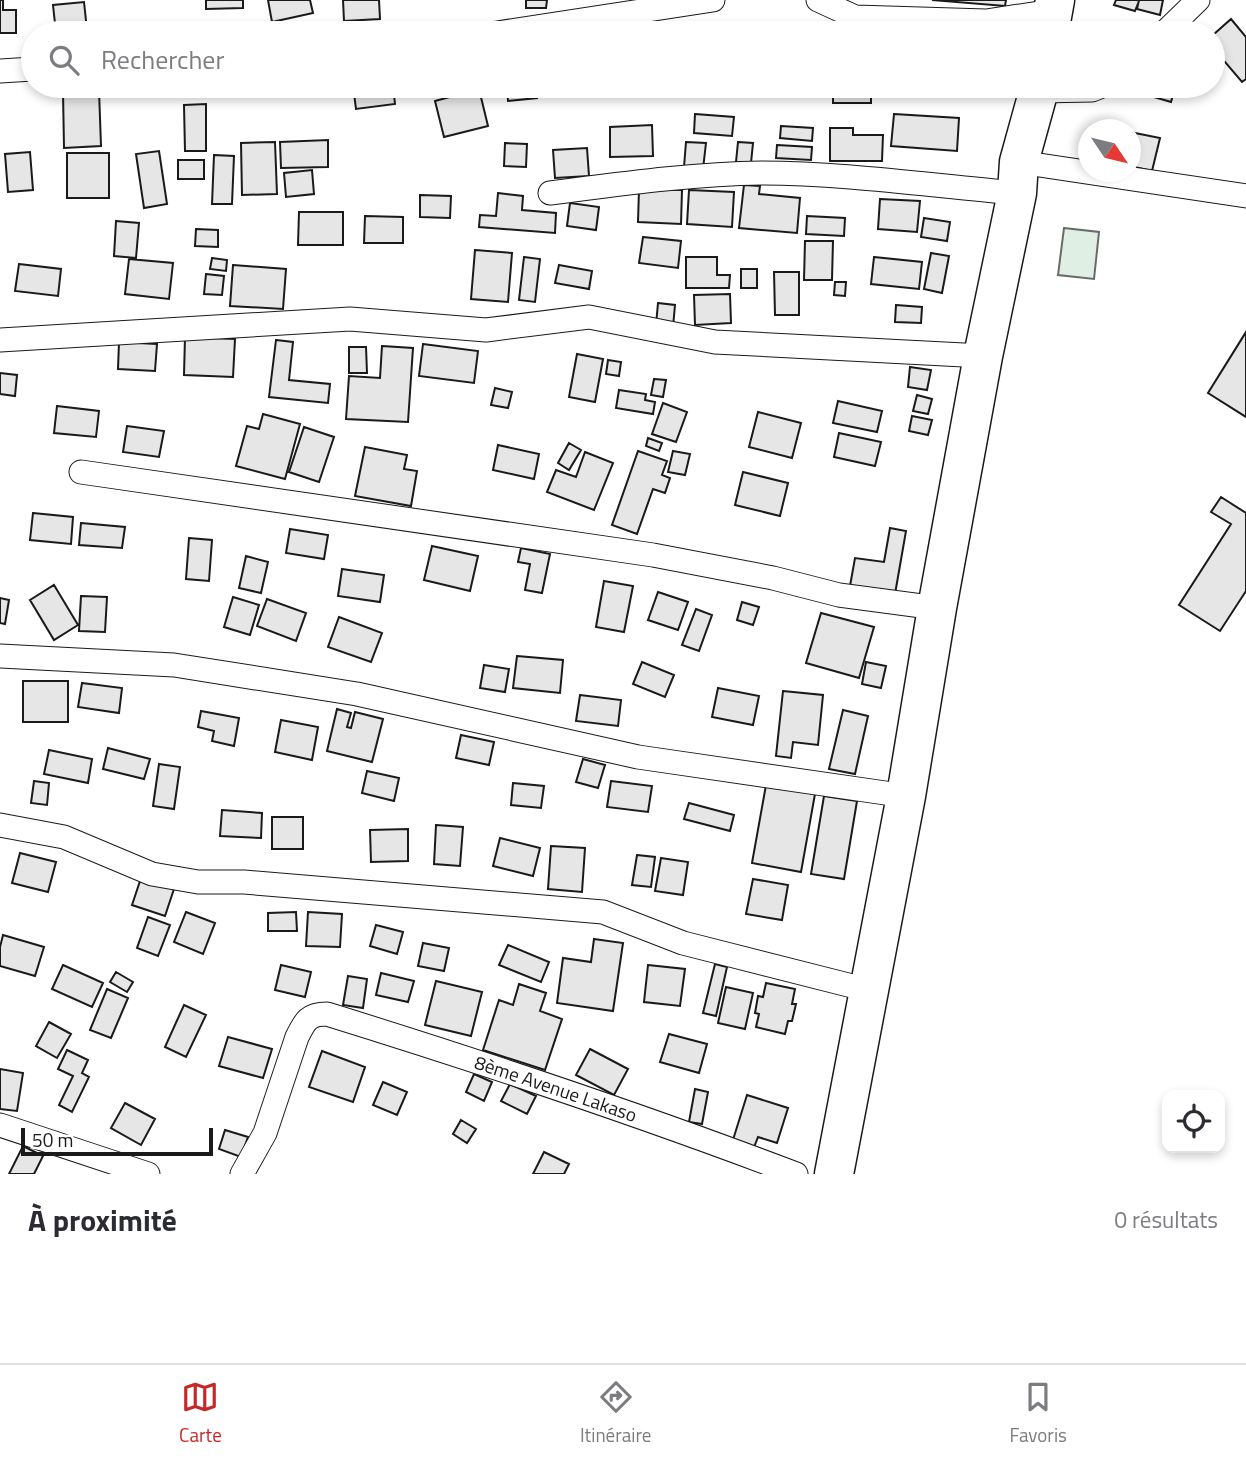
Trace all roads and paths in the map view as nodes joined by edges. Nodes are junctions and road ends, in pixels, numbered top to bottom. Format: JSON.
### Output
{"nodes":[{"id":1,"x":713,"y":0,"type":"edge"},
{"id":2,"x":818,"y":0,"type":"edge"},
{"id":3,"x":1198,"y":0,"type":"edge"},
{"id":4,"x":1052,"y":15,"type":"edge"},
{"id":5,"x":575,"y":21,"type":"edge"},
{"id":6,"x":1176,"y":21,"type":"edge"},
{"id":7,"x":21,"y":70,"type":"edge"},
{"id":8,"x":0,"y":71,"type":"edge"},
{"id":9,"x":1038,"y":98,"type":"edge"},
{"id":10,"x":1018,"y":178,"type":"junction"},
{"id":11,"x":550,"y":193,"type":"dead end"},
{"id":12,"x":1246,"y":196,"type":"edge"},
{"id":13,"x":0,"y":340,"type":"edge"},
{"id":14,"x":983,"y":356,"type":"junction"},
{"id":15,"x":81,"y":472,"type":"dead end"},
{"id":16,"x":937,"y":608,"type":"junction"},
{"id":17,"x":0,"y":656,"type":"edge"},
{"id":18,"x":906,"y":796,"type":"junction"},
{"id":19,"x":0,"y":825,"type":"edge"},
{"id":20,"x":868,"y":990,"type":"junction"},
{"id":21,"x":0,"y":1125,"type":"edge"},
{"id":22,"x":148,"y":1174,"type":"edge"},
{"id":23,"x":242,"y":1174,"type":"edge"},
{"id":24,"x":796,"y":1174,"type":"edge"},
{"id":25,"x":834,"y":1174,"type":"edge"}],
"edges":[{"from":1,"to":5,"type":"street"},
{"from":2,"to":4,"type":"street"},
{"from":3,"to":6,"type":"street"},
{"from":7,"to":8,"type":"street"},
{"from":9,"to":10,"type":"highway"},
{"from":10,"to":11,"type":"street"},
{"from":10,"to":12,"type":"street"},
{"from":10,"to":14,"type":"highway"},
{"from":13,"to":14,"type":"street"},
{"from":14,"to":16,"type":"highway"},
{"from":15,"to":16,"type":"street"},
{"from":16,"to":18,"type":"highway"},
{"from":17,"to":18,"type":"street"},
{"from":18,"to":20,"type":"highway"},
{"from":19,"to":20,"type":"street"},
{"from":20,"to":25,"type":"highway"},
{"from":21,"to":22,"type":"street"},
{"from":23,"to":24,"type":"street","name":"8ème Avenue Lakaso"}]}
